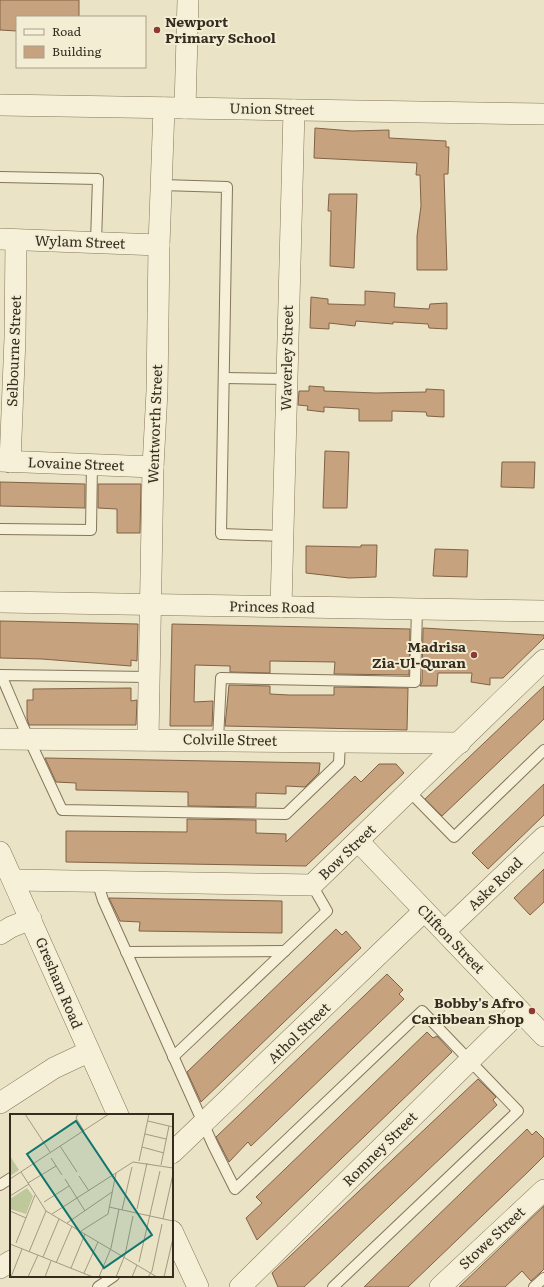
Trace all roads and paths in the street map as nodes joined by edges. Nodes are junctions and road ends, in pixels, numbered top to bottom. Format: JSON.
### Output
{"nodes":[{"id":1,"x":188,"y":0,"type":"edge"},
{"id":2,"x":0,"y":105,"type":"edge"},
{"id":3,"x":174,"y":108,"type":"junction"},
{"id":4,"x":294,"y":110,"type":"junction"},
{"id":5,"x":544,"y":114,"type":"edge"},
{"id":6,"x":0,"y":176,"type":"edge"},
{"id":7,"x":162,"y":185,"type":"junction"},
{"id":8,"x":8,"y":239,"type":"edge"},
{"id":9,"x":96,"y":242,"type":"junction"},
{"id":10,"x":159,"y":245,"type":"junction"},
{"id":11,"x":224,"y":378,"type":"junction"},
{"id":12,"x":287,"y":379,"type":"junction"},
{"id":13,"x":5,"y":462,"type":"edge"},
{"id":14,"x":92,"y":464,"type":"junction"},
{"id":15,"x":153,"y":467,"type":"junction"},
{"id":16,"x":0,"y":529,"type":"edge"},
{"id":17,"x":283,"y":536,"type":"junction"},
{"id":18,"x":0,"y":602,"type":"edge"},
{"id":19,"x":151,"y":604,"type":"junction"},
{"id":20,"x":281,"y":607,"type":"junction"},
{"id":21,"x":417,"y":608,"type":"junction"},
{"id":22,"x":544,"y":611,"type":"edge"},
{"id":23,"x":544,"y":660,"type":"edge"},
{"id":24,"x":149,"y":677,"type":"junction"},
{"id":25,"x":29,"y":738,"type":"junction"},
{"id":26,"x":0,"y":739,"type":"edge"},
{"id":27,"x":148,"y":740,"type":"junction"},
{"id":28,"x":218,"y":740,"type":"junction"},
{"id":29,"x":340,"y":742,"type":"junction"},
{"id":30,"x":460,"y":743,"type":"junction"},
{"id":31,"x":544,"y":750,"type":"edge"},
{"id":32,"x":409,"y":791,"type":"junction"},
{"id":33,"x":544,"y":837,"type":"edge"},
{"id":34,"x":358,"y":841,"type":"junction"},
{"id":35,"x":0,"y":852,"type":"edge"},
{"id":36,"x":14,"y":880,"type":"junction"},
{"id":37,"x":97,"y":881,"type":"junction"},
{"id":38,"x":312,"y":885,"type":"junction"},
{"id":39,"x":424,"y":912,"type":"junction"},
{"id":40,"x":31,"y":919,"type":"junction"},
{"id":41,"x":445,"y":931,"type":"junction"},
{"id":42,"x":0,"y":934,"type":"edge"},
{"id":43,"x":285,"y":951,"type":"junction"},
{"id":44,"x":126,"y":952,"type":"junction"},
{"id":45,"x":520,"y":1011,"type":"junction"},
{"id":46,"x":542,"y":1029,"type":"edge"},
{"id":47,"x":88,"y":1052,"type":"junction"},
{"id":48,"x":173,"y":1057,"type":"junction"},
{"id":49,"x":470,"y":1060,"type":"junction"},
{"id":50,"x":0,"y":1103,"type":"edge"},
{"id":51,"x":118,"y":1114,"type":"edge"},
{"id":52,"x":204,"y":1124,"type":"junction"},
{"id":53,"x":173,"y":1152,"type":"edge"},
{"id":54,"x":10,"y":1179,"type":"edge"},
{"id":55,"x":0,"y":1185,"type":"edge"},
{"id":56,"x":544,"y":1190,"type":"edge"},
{"id":57,"x":173,"y":1233,"type":"edge"},
{"id":58,"x":10,"y":1262,"type":"edge"},
{"id":59,"x":0,"y":1268,"type":"edge"},
{"id":60,"x":113,"y":1277,"type":"edge"},
{"id":61,"x":544,"y":1278,"type":"edge"},
{"id":62,"x":98,"y":1287,"type":"edge"},
{"id":63,"x":198,"y":1287,"type":"edge"},
{"id":64,"x":240,"y":1287,"type":"edge"},
{"id":65,"x":332,"y":1287,"type":"edge"},
{"id":66,"x":440,"y":1287,"type":"edge"},
{"id":67,"x":534,"y":1287,"type":"edge"}],
"edges":[{"from":1,"to":3,"type":"street","name":"Wentworth Street"},
{"from":2,"to":3,"type":"street","name":"Union Street"},
{"from":3,"to":4,"type":"street","name":"Union Street"},
{"from":3,"to":7,"type":"street","name":"Wentworth Street"},
{"from":4,"to":5,"type":"street","name":"Union Street"},
{"from":4,"to":12,"type":"street","name":"Waverley Street"},
{"from":6,"to":9,"type":"lane"},
{"from":7,"to":10,"type":"street","name":"Wentworth Street"},
{"from":7,"to":11,"type":"lane"},
{"from":8,"to":9,"type":"street","name":"Wylam Street"},
{"from":8,"to":13,"type":"street","name":"Selbourne Street"},
{"from":9,"to":10,"type":"street","name":"Wylam Street"},
{"from":10,"to":15,"type":"street","name":"Wentworth Street"},
{"from":11,"to":12,"type":"lane"},
{"from":11,"to":17,"type":"lane"},
{"from":12,"to":17,"type":"street","name":"Waverley Street"},
{"from":13,"to":14,"type":"street","name":"Lovaine Street"},
{"from":14,"to":15,"type":"street","name":"Lovaine Street"},
{"from":14,"to":16,"type":"lane"},
{"from":15,"to":19,"type":"street","name":"Wentworth Street"},
{"from":17,"to":20,"type":"street","name":"Waverley Street"},
{"from":18,"to":19,"type":"street","name":"Princes Road"},
{"from":19,"to":20,"type":"street","name":"Princes Road"},
{"from":19,"to":24,"type":"street","name":"Wentworth Street"},
{"from":20,"to":21,"type":"street","name":"Princes Road"},
{"from":21,"to":22,"type":"street","name":"Princes Road"},
{"from":21,"to":28,"type":"lane"},
{"from":23,"to":30,"type":"street","name":"Bow Street"},
{"from":24,"to":25,"type":"lane"},
{"from":24,"to":27,"type":"street","name":"Wentworth Street"},
{"from":25,"to":26,"type":"street","name":"Colville Street"},
{"from":25,"to":27,"type":"street","name":"Colville Street"},
{"from":25,"to":29,"type":"lane"},
{"from":27,"to":28,"type":"street","name":"Colville Street"},
{"from":28,"to":29,"type":"street","name":"Colville Street"},
{"from":29,"to":30,"type":"street","name":"Colville Street"},
{"from":30,"to":32,"type":"street","name":"Bow Street"},
{"from":31,"to":32,"type":"lane"},
{"from":32,"to":34,"type":"street","name":"Bow Street"},
{"from":33,"to":41,"type":"street","name":"Aske Road"},
{"from":34,"to":38,"type":"street","name":"Bow Street"},
{"from":34,"to":39,"type":"street","name":"Clifton Street"},
{"from":35,"to":36,"type":"street","name":"Gresham Road"},
{"from":36,"to":37,"type":"street","name":"Bow Street"},
{"from":36,"to":40,"type":"street","name":"Gresham Road"},
{"from":37,"to":38,"type":"street","name":"Bow Street"},
{"from":37,"to":44,"type":"lane"},
{"from":38,"to":43,"type":"lane"},
{"from":39,"to":41,"type":"street","name":"Clifton Street"},
{"from":39,"to":52,"type":"street","name":"Athol Street"},
{"from":40,"to":42,"type":"street"},
{"from":40,"to":47,"type":"street","name":"Gresham Road"},
{"from":41,"to":45,"type":"street","name":"Clifton Street"},
{"from":43,"to":44,"type":"lane"},
{"from":43,"to":48,"type":"lane"},
{"from":44,"to":48,"type":"lane"},
{"from":45,"to":46,"type":"street","name":"Clifton Street"},
{"from":45,"to":49,"type":"street","name":"Romney Street"},
{"from":47,"to":50,"type":"street"},
{"from":47,"to":51,"type":"street","name":"Gresham Road"},
{"from":48,"to":52,"type":"lane"},
{"from":49,"to":52,"type":"lane"},
{"from":49,"to":64,"type":"street","name":"Romney Street"},
{"from":49,"to":65,"type":"lane"},
{"from":52,"to":53,"type":"street","name":"Athol Street"},
{"from":54,"to":55,"type":"lane"},
{"from":56,"to":66,"type":"street","name":"Stowe Street"},
{"from":57,"to":63,"type":"street"},
{"from":58,"to":59,"type":"street"},
{"from":60,"to":62,"type":"lane"},
{"from":61,"to":67,"type":"lane"}]}
